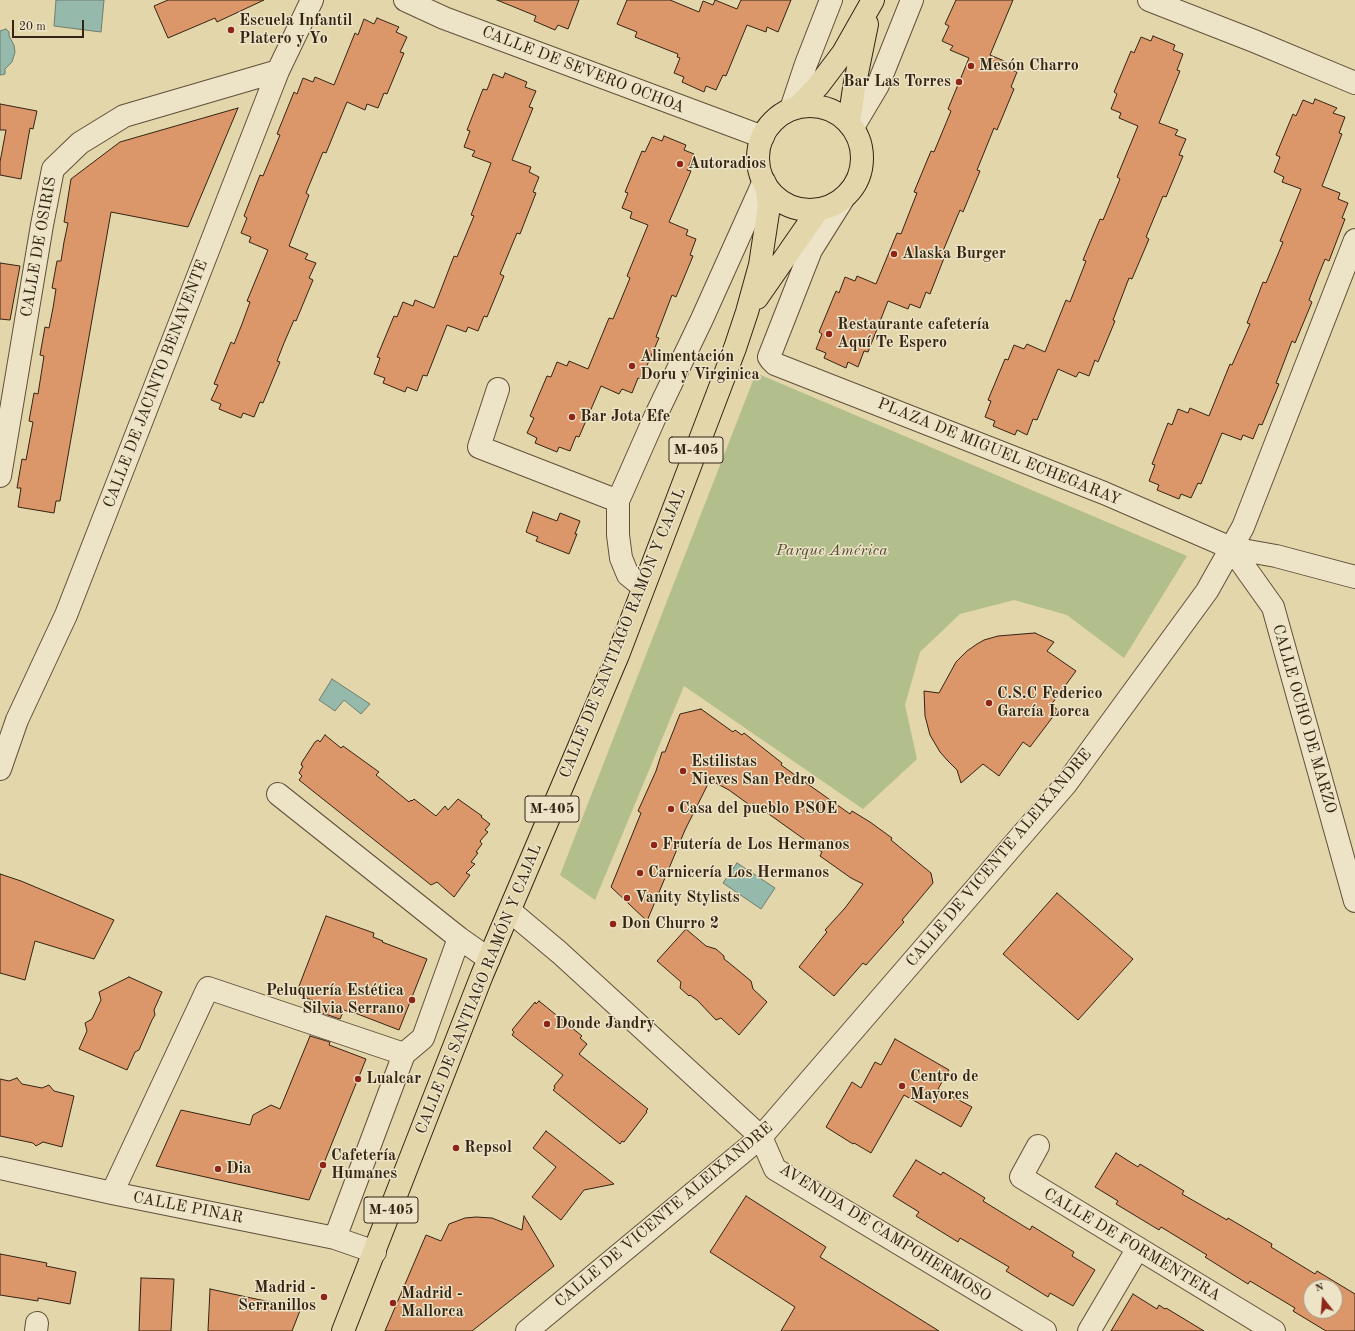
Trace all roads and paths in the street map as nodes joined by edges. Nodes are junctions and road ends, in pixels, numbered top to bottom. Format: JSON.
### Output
{"nodes":[{"id":1,"x":312,"y":0,"type":"edge"},
{"id":2,"x":406,"y":0,"type":"edge"},
{"id":3,"x":831,"y":0,"type":"edge"},
{"id":4,"x":912,"y":0,"type":"edge"},
{"id":5,"x":1149,"y":0,"type":"edge"},
{"id":6,"x":873,"y":1,"type":"edge"},
{"id":7,"x":278,"y":71,"type":"junction"},
{"id":8,"x":1355,"y":83,"type":"edge"},
{"id":9,"x":795,"y":108,"type":"junction"},
{"id":10,"x":851,"y":125,"type":"junction"},
{"id":11,"x":763,"y":137,"type":"junction"},
{"id":12,"x":765,"y":183,"type":"junction"},
{"id":13,"x":843,"y":199,"type":"junction"},
{"id":14,"x":818,"y":210,"type":"junction"},
{"id":15,"x":1355,"y":240,"type":"edge"},
{"id":16,"x":747,"y":312,"type":"junction"},
{"id":17,"x":498,"y":389,"type":"dead end"},
{"id":18,"x":0,"y":476,"type":"edge"},
{"id":19,"x":618,"y":501,"type":"junction"},
{"id":20,"x":1231,"y":548,"type":"junction"},
{"id":21,"x":1355,"y":577,"type":"edge"},
{"id":22,"x":643,"y":587,"type":"junction"},
{"id":23,"x":0,"y":769,"type":"edge"},
{"id":24,"x":278,"y":794,"type":"dead end"},
{"id":25,"x":1355,"y":901,"type":"edge"},
{"id":26,"x":510,"y":911,"type":"junction"},
{"id":27,"x":460,"y":938,"type":"junction"},
{"id":28,"x":489,"y":959,"type":"junction"},
{"id":29,"x":404,"y":1054,"type":"junction"},
{"id":30,"x":761,"y":1137,"type":"junction"},
{"id":31,"x":1038,"y":1146,"type":"dead end"},
{"id":32,"x":0,"y":1168,"type":"edge"},
{"id":33,"x":112,"y":1193,"type":"junction"},
{"id":34,"x":334,"y":1238,"type":"junction"},
{"id":35,"x":1138,"y":1248,"type":"junction"},
{"id":36,"x":375,"y":1252,"type":"junction"},
{"id":37,"x":343,"y":1331,"type":"edge"},
{"id":38,"x":527,"y":1331,"type":"edge"},
{"id":39,"x":1045,"y":1331,"type":"edge"},
{"id":40,"x":1089,"y":1331,"type":"edge"},
{"id":41,"x":1274,"y":1331,"type":"edge"}],
"edges":[{"from":1,"to":7,"type":"street","name":"CALLE DE JACINTO BENAVENTE"},
{"from":2,"to":11,"type":"street","name":"CALLE DE SEVERO OCHOA"},
{"from":3,"to":9,"type":"street"},
{"from":4,"to":10,"type":"street"},
{"from":5,"to":8,"type":"street"},
{"from":6,"to":9,"type":"main road","number":"M-405"},
{"from":6,"to":10,"type":"main road","number":"M-405"},
{"from":7,"to":18,"type":"street","name":"CALLE DE OSIRIS"},
{"from":7,"to":23,"type":"street","name":"CALLE DE JACINTO BENAVENTE"},
{"from":9,"to":10,"type":"main road"},
{"from":9,"to":11,"type":"main road","number":"M-405"},
{"from":10,"to":13,"type":"main road"},
{"from":11,"to":12,"type":"main road","number":"M-405"},
{"from":12,"to":14,"type":"main road"},
{"from":12,"to":16,"type":"main road","name":"CALLE DE SANTIAGO RAMÓN Y CAJAL","number":"M-405"},
{"from":12,"to":19,"type":"street"},
{"from":13,"to":14,"type":"main road"},
{"from":13,"to":20,"type":"street","name":"PLAZA DE MIGUEL ECHEGARAY"},
{"from":14,"to":16,"type":"main road","name":"CALLE DE SANTIAGO RAMÓN Y CAJAL","number":"M-405"},
{"from":15,"to":20,"type":"street","name":"CALLE DE VICENTE ALEIXANDRE"},
{"from":16,"to":22,"type":"main road","name":"CALLE DE SANTIAGO RAMÓN Y CAJAL","number":"M-405"},
{"from":17,"to":19,"type":"street"},
{"from":19,"to":22,"type":"street"},
{"from":20,"to":21,"type":"street","name":"PLAZA DE MIGUEL ECHEGARAY"},
{"from":20,"to":25,"type":"street","name":"CALLE OCHO DE MARZO"},
{"from":20,"to":30,"type":"street","name":"CALLE DE VICENTE ALEIXANDRE"},
{"from":22,"to":26,"type":"main road","name":"CALLE DE SANTIAGO RAMÓN Y CAJAL","number":"M-405"},
{"from":24,"to":27,"type":"street"},
{"from":26,"to":28,"type":"main road","name":"CALLE DE SANTIAGO RAMÓN Y CAJAL","number":"M-405"},
{"from":26,"to":30,"type":"street","name":"AVENIDA DE CAMPOHERMOSO"},
{"from":27,"to":28,"type":"street"},
{"from":27,"to":29,"type":"street"},
{"from":28,"to":36,"type":"main road","name":"CALLE DE SANTIAGO RAMÓN Y CAJAL","number":"M-405"},
{"from":29,"to":33,"type":"street"},
{"from":29,"to":34,"type":"street"},
{"from":30,"to":38,"type":"street","name":"CALLE DE VICENTE ALEIXANDRE"},
{"from":30,"to":39,"type":"street","name":"AVENIDA DE CAMPOHERMOSO"},
{"from":31,"to":35,"type":"street","name":"CALLE DE FORMENTERA"},
{"from":32,"to":33,"type":"street","name":"CALLE PINAR"},
{"from":33,"to":34,"type":"street","name":"CALLE PINAR"},
{"from":34,"to":36,"type":"street","name":"CALLE PINAR"},
{"from":35,"to":40,"type":"street"},
{"from":35,"to":41,"type":"street","name":"CALLE DE FORMENTERA"},
{"from":36,"to":37,"type":"main road","name":"CALLE DE SANTIAGO RAMÓN Y CAJAL","number":"M-405"}]}
